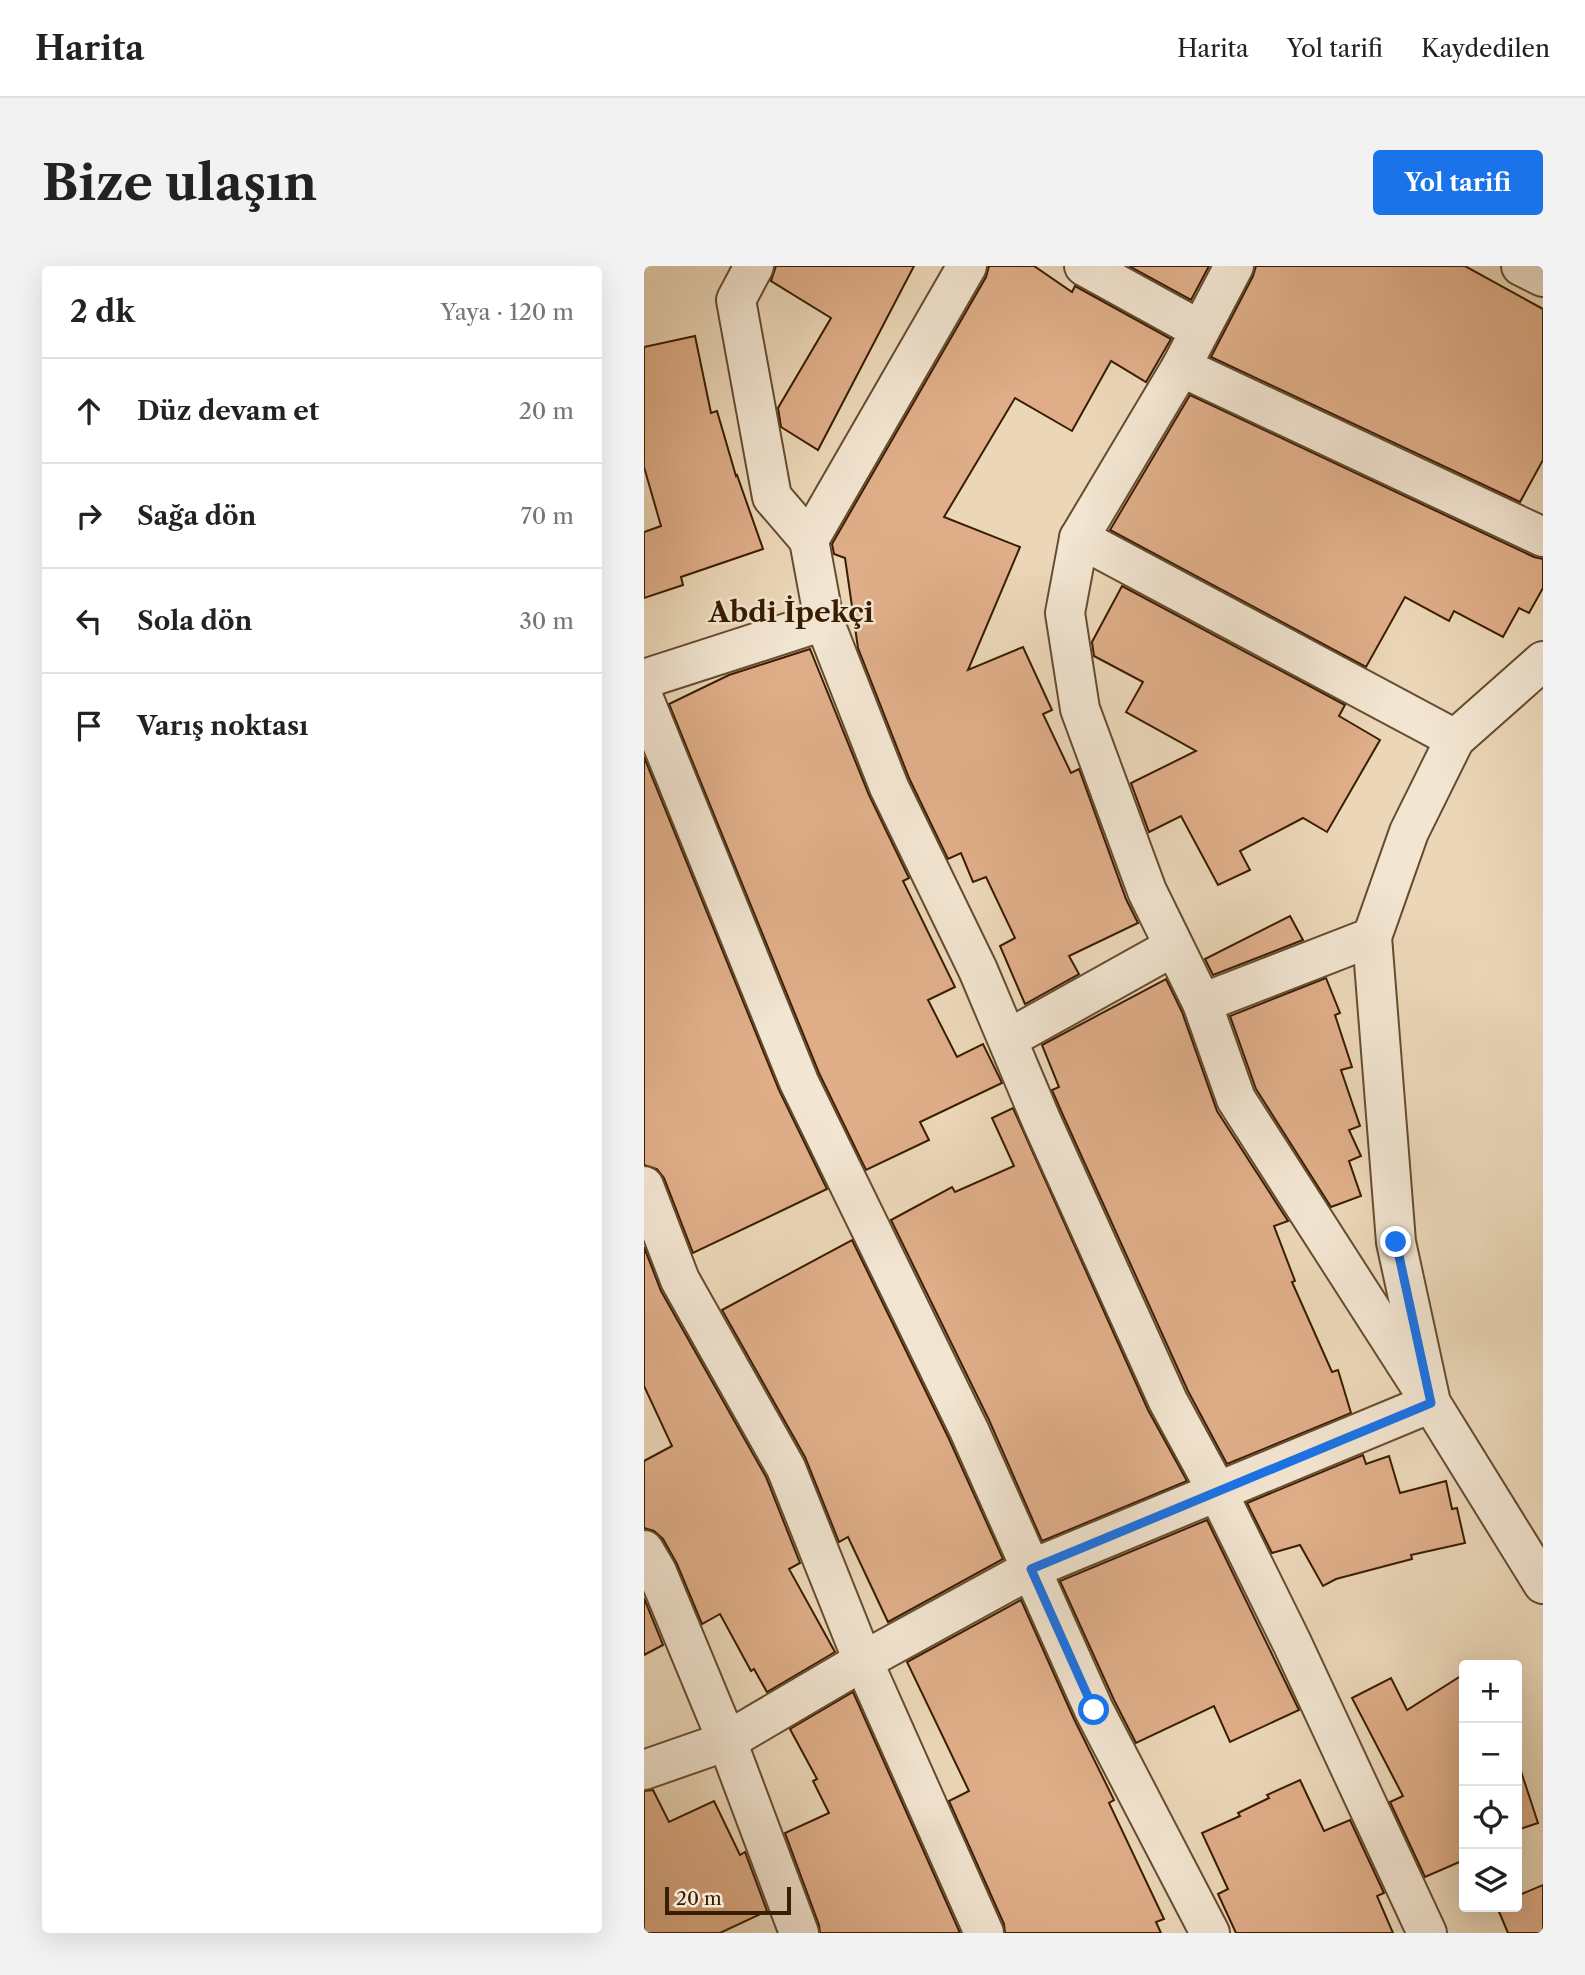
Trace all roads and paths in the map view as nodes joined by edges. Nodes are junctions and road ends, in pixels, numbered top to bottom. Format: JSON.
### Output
{"nodes":[{"id":1,"x":754,"y":266,"type":"edge"},
{"id":2,"x":967,"y":266,"type":"edge"},
{"id":3,"x":1083,"y":266,"type":"edge"},
{"id":4,"x":1234,"y":266,"type":"edge"},
{"id":5,"x":1521,"y":266,"type":"edge"},
{"id":6,"x":1543,"y":277,"type":"edge"},
{"id":7,"x":732,"y":283,"type":"edge"},
{"id":8,"x":1200,"y":330,"type":"junction"},
{"id":9,"x":1181,"y":367,"type":"junction"},
{"id":10,"x":1543,"y":537,"type":"edge"},
{"id":11,"x":1079,"y":538,"type":"junction"},
{"id":12,"x":809,"y":540,"type":"junction"},
{"id":13,"x":824,"y":621,"type":"junction"},
{"id":14,"x":1543,"y":661,"type":"edge"},
{"id":15,"x":644,"y":679,"type":"edge"},
{"id":16,"x":644,"y":699,"type":"edge"},
{"id":17,"x":1455,"y":739,"type":"junction"},
{"id":18,"x":1372,"y":937,"type":"junction"},
{"id":19,"x":1174,"y":947,"type":"junction"},
{"id":20,"x":1202,"y":1003,"type":"junction"},
{"id":21,"x":1008,"y":1039,"type":"junction"},
{"id":22,"x":644,"y":1186,"type":"edge"},
{"id":23,"x":1431,"y":1403,"type":"junction"},
{"id":24,"x":1217,"y":1490,"type":"junction"},
{"id":25,"x":644,"y":1550,"type":"edge"},
{"id":26,"x":1031,"y":1569,"type":"junction"},
{"id":27,"x":1543,"y":1584,"type":"edge"},
{"id":28,"x":863,"y":1661,"type":"junction"},
{"id":29,"x":727,"y":1741,"type":"junction"},
{"id":30,"x":644,"y":1770,"type":"edge"},
{"id":31,"x":799,"y":1933,"type":"edge"},
{"id":32,"x":984,"y":1933,"type":"edge"},
{"id":33,"x":1210,"y":1933,"type":"edge"},
{"id":34,"x":1427,"y":1933,"type":"edge"}],
"edges":[{"from":1,"to":7,"type":"street"},
{"from":2,"to":12,"type":"street"},
{"from":3,"to":8,"type":"street"},
{"from":4,"to":8,"type":"street"},
{"from":5,"to":6,"type":"street"},
{"from":7,"to":12,"type":"street"},
{"from":8,"to":9,"type":"street"},
{"from":9,"to":10,"type":"street"},
{"from":9,"to":11,"type":"street"},
{"from":11,"to":17,"type":"street"},
{"from":11,"to":19,"type":"street"},
{"from":12,"to":13,"type":"street"},
{"from":13,"to":15,"type":"street"},
{"from":13,"to":21,"type":"street"},
{"from":14,"to":17,"type":"street"},
{"from":16,"to":26,"type":"street"},
{"from":17,"to":18,"type":"street"},
{"from":18,"to":20,"type":"street"},
{"from":18,"to":23,"type":"street"},
{"from":19,"to":20,"type":"street"},
{"from":19,"to":21,"type":"street"},
{"from":20,"to":23,"type":"street"},
{"from":21,"to":24,"type":"street"},
{"from":22,"to":28,"type":"street"},
{"from":23,"to":24,"type":"street"},
{"from":23,"to":27,"type":"street"},
{"from":24,"to":26,"type":"street"},
{"from":24,"to":34,"type":"street"},
{"from":25,"to":29,"type":"street"},
{"from":26,"to":28,"type":"street"},
{"from":26,"to":33,"type":"street"},
{"from":28,"to":29,"type":"street"},
{"from":28,"to":32,"type":"street"},
{"from":29,"to":30,"type":"street"},
{"from":29,"to":31,"type":"street"}]}
